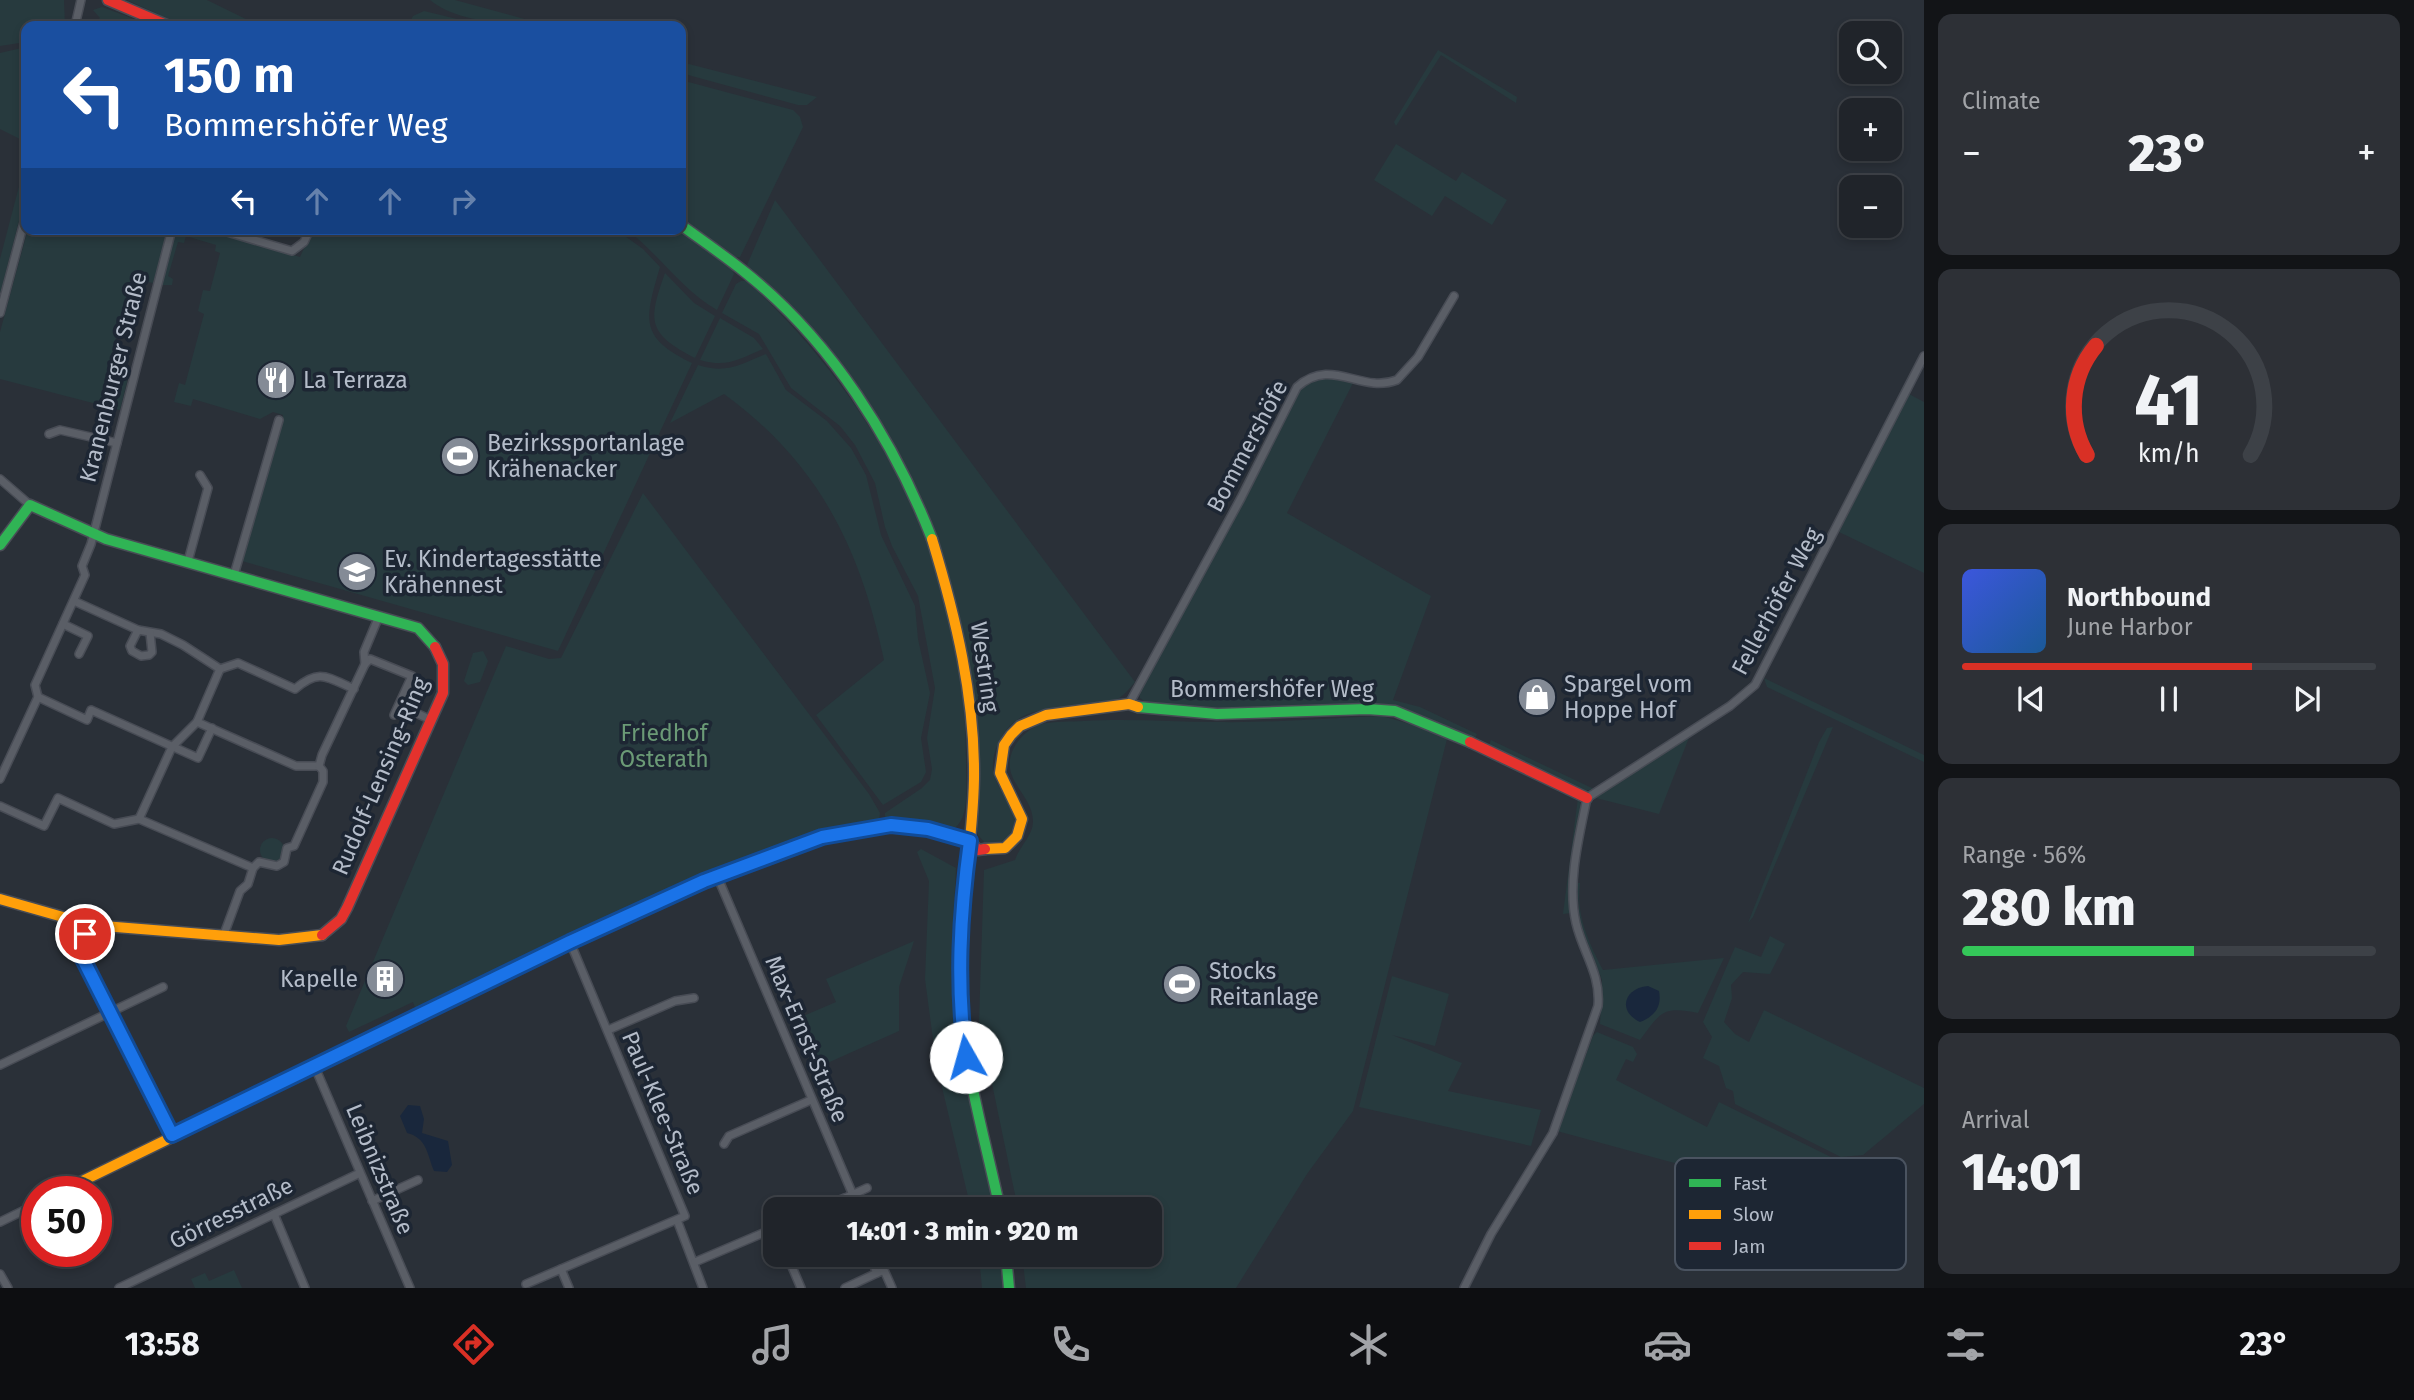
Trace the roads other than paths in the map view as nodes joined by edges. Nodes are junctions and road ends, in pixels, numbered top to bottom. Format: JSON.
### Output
{"nodes":[{"id":1,"x":81,"y":0,"type":"edge"},
{"id":2,"x":108,"y":0,"type":"edge"},
{"id":3,"x":76,"y":21,"type":"edge"},
{"id":4,"x":157,"y":21,"type":"edge"},
{"id":5,"x":686,"y":229,"type":"edge"},
{"id":6,"x":21,"y":234,"type":"edge"},
{"id":7,"x":170,"y":235,"type":"edge"},
{"id":8,"x":237,"y":235,"type":"edge"},
{"id":9,"x":307,"y":235,"type":"edge"},
{"id":10,"x":1454,"y":296,"type":"dead end"},
{"id":11,"x":0,"y":313,"type":"edge"},
{"id":12,"x":1924,"y":356,"type":"edge"},
{"id":13,"x":279,"y":420,"type":"dead end"},
{"id":14,"x":49,"y":434,"type":"dead end"},
{"id":15,"x":117,"y":443,"type":"junction"},
{"id":16,"x":200,"y":475,"type":"dead end"},
{"id":17,"x":0,"y":479,"type":"edge"},
{"id":18,"x":30,"y":505,"type":"junction"},
{"id":19,"x":93,"y":534,"type":"junction"},
{"id":20,"x":0,"y":545,"type":"edge"},
{"id":21,"x":188,"y":561,"type":"junction"},
{"id":22,"x":234,"y":575,"type":"junction"},
{"id":23,"x":74,"y":601,"type":"junction"},
{"id":24,"x":379,"y":615,"type":"junction"},
{"id":25,"x":62,"y":624,"type":"junction"},
{"id":26,"x":138,"y":630,"type":"junction"},
{"id":27,"x":150,"y":633,"type":"junction"},
{"id":28,"x":79,"y":654,"type":"dead end"},
{"id":29,"x":216,"y":664,"type":"junction"},
{"id":30,"x":365,"y":664,"type":"junction"},
{"id":31,"x":354,"y":689,"type":"junction"},
{"id":32,"x":38,"y":697,"type":"junction"},
{"id":33,"x":1129,"y":704,"type":"junction"},
{"id":34,"x":399,"y":705,"type":"junction"},
{"id":35,"x":394,"y":715,"type":"dead end"},
{"id":36,"x":431,"y":720,"type":"junction"},
{"id":37,"x":197,"y":722,"type":"junction"},
{"id":38,"x":212,"y":729,"type":"junction"},
{"id":39,"x":172,"y":747,"type":"junction"},
{"id":40,"x":319,"y":766,"type":"junction"},
{"id":41,"x":0,"y":779,"type":"edge"},
{"id":42,"x":1587,"y":798,"type":"junction"},
{"id":43,"x":0,"y":806,"type":"edge"},
{"id":44,"x":139,"y":820,"type":"junction"},
{"id":45,"x":970,"y":841,"type":"junction"},
{"id":46,"x":253,"y":868,"type":"junction"},
{"id":47,"x":718,"y":878,"type":"junction"},
{"id":48,"x":0,"y":899,"type":"edge"},
{"id":49,"x":91,"y":925,"type":"junction"},
{"id":50,"x":223,"y":937,"type":"junction"},
{"id":51,"x":570,"y":942,"type":"junction"},
{"id":52,"x":163,"y":987,"type":"dead end"},
{"id":53,"x":694,"y":998,"type":"dead end"},
{"id":54,"x":109,"y":1013,"type":"junction"},
{"id":55,"x":608,"y":1030,"type":"junction"},
{"id":56,"x":1,"y":1062,"type":"edge"},
{"id":57,"x":314,"y":1065,"type":"junction"},
{"id":58,"x":811,"y":1100,"type":"junction"},
{"id":59,"x":172,"y":1135,"type":"junction"},
{"id":60,"x":724,"y":1143,"type":"dead end"},
{"id":61,"x":360,"y":1173,"type":"junction"},
{"id":62,"x":91,"y":1176,"type":"edge"},
{"id":63,"x":418,"y":1180,"type":"dead end"},
{"id":64,"x":867,"y":1188,"type":"dead end"},
{"id":65,"x":853,"y":1195,"type":"junction"},
{"id":66,"x":848,"y":1197,"type":"edge"},
{"id":67,"x":997,"y":1197,"type":"edge"},
{"id":68,"x":372,"y":1200,"type":"junction"},
{"id":69,"x":21,"y":1212,"type":"edge"},
{"id":70,"x":274,"y":1214,"type":"junction"},
{"id":71,"x":677,"y":1220,"type":"junction"},
{"id":72,"x":0,"y":1222,"type":"edge"},
{"id":73,"x":763,"y":1233,"type":"edge"},
{"id":74,"x":695,"y":1262,"type":"junction"},
{"id":75,"x":792,"y":1267,"type":"edge"},
{"id":76,"x":874,"y":1267,"type":"edge"},
{"id":77,"x":1007,"y":1267,"type":"edge"},
{"id":78,"x":561,"y":1269,"type":"junction"},
{"id":79,"x":0,"y":1273,"type":"edge"},
{"id":80,"x":877,"y":1273,"type":"junction"},
{"id":81,"x":526,"y":1284,"type":"dead end"},
{"id":82,"x":8,"y":1288,"type":"edge"},
{"id":83,"x":119,"y":1288,"type":"edge"},
{"id":84,"x":306,"y":1288,"type":"edge"},
{"id":85,"x":410,"y":1288,"type":"edge"},
{"id":86,"x":569,"y":1288,"type":"edge"},
{"id":87,"x":702,"y":1288,"type":"edge"},
{"id":88,"x":801,"y":1288,"type":"edge"},
{"id":89,"x":845,"y":1288,"type":"edge"},
{"id":90,"x":892,"y":1288,"type":"edge"},
{"id":91,"x":1009,"y":1288,"type":"edge"},
{"id":92,"x":1464,"y":1288,"type":"edge"}],
"edges":[{"from":1,"to":3,"type":"street"},
{"from":2,"to":4,"type":"street"},
{"from":5,"to":45,"type":"street","name":"Westring"},
{"from":6,"to":11,"type":"street"},
{"from":7,"to":15,"type":"street","name":"Kranenburger Straße"},
{"from":8,"to":9,"type":"street"},
{"from":10,"to":33,"type":"street","name":"Bommershöfe"},
{"from":12,"to":42,"type":"street","name":"Fellerhöfer Weg"},
{"from":13,"to":22,"type":"street"},
{"from":14,"to":15,"type":"street"},
{"from":15,"to":19,"type":"street","name":"Kranenburger Straße"},
{"from":16,"to":21,"type":"street"},
{"from":17,"to":18,"type":"street","name":"Rudolf-Lensing-Ring"},
{"from":18,"to":19,"type":"street","name":"Rudolf-Lensing-Ring"},
{"from":18,"to":20,"type":"street"},
{"from":19,"to":21,"type":"street","name":"Rudolf-Lensing-Ring"},
{"from":19,"to":23,"type":"street","name":"Kranenburger Straße"},
{"from":21,"to":22,"type":"street","name":"Rudolf-Lensing-Ring"},
{"from":22,"to":24,"type":"street","name":"Rudolf-Lensing-Ring"},
{"from":23,"to":25,"type":"street","name":"Kranenburger Straße"},
{"from":23,"to":26,"type":"street"},
{"from":24,"to":30,"type":"street"},
{"from":24,"to":36,"type":"street","name":"Rudolf-Lensing-Ring"},
{"from":25,"to":28,"type":"street"},
{"from":25,"to":32,"type":"street","name":"Kranenburger Straße"},
{"from":26,"to":27,"type":"street"},
{"from":26,"to":27,"type":"street"},
{"from":27,"to":29,"type":"street"},
{"from":29,"to":31,"type":"street"},
{"from":29,"to":37,"type":"street"},
{"from":30,"to":31,"type":"street"},
{"from":30,"to":34,"type":"street"},
{"from":31,"to":40,"type":"street"},
{"from":32,"to":39,"type":"street"},
{"from":32,"to":41,"type":"street","name":"Kranenburger Straße"},
{"from":33,"to":42,"type":"street","name":"Bommershöfer Weg"},
{"from":33,"to":45,"type":"street","name":"Bommershöfer Weg"},
{"from":34,"to":35,"type":"street"},
{"from":34,"to":36,"type":"street"},
{"from":36,"to":50,"type":"street","name":"Rudolf-Lensing-Ring"},
{"from":37,"to":38,"type":"street"},
{"from":37,"to":39,"type":"street"},
{"from":38,"to":39,"type":"street"},
{"from":38,"to":40,"type":"street"},
{"from":39,"to":44,"type":"street"},
{"from":40,"to":46,"type":"street"},
{"from":42,"to":92,"type":"street"},
{"from":43,"to":44,"type":"street"},
{"from":44,"to":46,"type":"street"},
{"from":45,"to":47,"type":"street","name":"Bommershöfer Weg"},
{"from":45,"to":67,"type":"street","name":"Westring"},
{"from":46,"to":50,"type":"street"},
{"from":47,"to":51,"type":"street","name":"Bommershöfer Weg"},
{"from":47,"to":58,"type":"street","name":"Max-Ernst-Straße"},
{"from":48,"to":49,"type":"street","name":"Rudolf-Lensing-Ring"},
{"from":49,"to":50,"type":"street","name":"Rudolf-Lensing-Ring"},
{"from":49,"to":54,"type":"street"},
{"from":51,"to":55,"type":"street","name":"Paul-Klee-Straße"},
{"from":51,"to":57,"type":"street","name":"Bommershöfer Weg"},
{"from":52,"to":54,"type":"street"},
{"from":53,"to":55,"type":"street"},
{"from":54,"to":56,"type":"street"},
{"from":54,"to":59,"type":"street"},
{"from":55,"to":71,"type":"street","name":"Paul-Klee-Straße"},
{"from":57,"to":59,"type":"street","name":"Bommershöfer Weg"},
{"from":57,"to":61,"type":"street","name":"Leibnizstraße"},
{"from":58,"to":60,"type":"street"},
{"from":58,"to":65,"type":"street","name":"Max-Ernst-Straße"},
{"from":59,"to":62,"type":"street","name":"Bommershöfer Weg"},
{"from":61,"to":68,"type":"street","name":"Leibnizstraße"},
{"from":61,"to":70,"type":"street","name":"Görresstraße"},
{"from":63,"to":68,"type":"street"},
{"from":64,"to":65,"type":"street"},
{"from":65,"to":66,"type":"street"},
{"from":68,"to":85,"type":"street","name":"Leibnizstraße"},
{"from":69,"to":72,"type":"street"},
{"from":70,"to":83,"type":"street","name":"Görresstraße"},
{"from":70,"to":84,"type":"street"},
{"from":71,"to":74,"type":"street"},
{"from":71,"to":78,"type":"street","name":"Paul-Klee-Straße"},
{"from":73,"to":74,"type":"street"},
{"from":74,"to":87,"type":"street"},
{"from":75,"to":88,"type":"street"},
{"from":76,"to":80,"type":"street"},
{"from":77,"to":91,"type":"street"},
{"from":78,"to":81,"type":"street","name":"Paul-Klee-Straße"},
{"from":78,"to":86,"type":"street"},
{"from":79,"to":82,"type":"street"},
{"from":80,"to":89,"type":"street"},
{"from":80,"to":90,"type":"street"}]}
